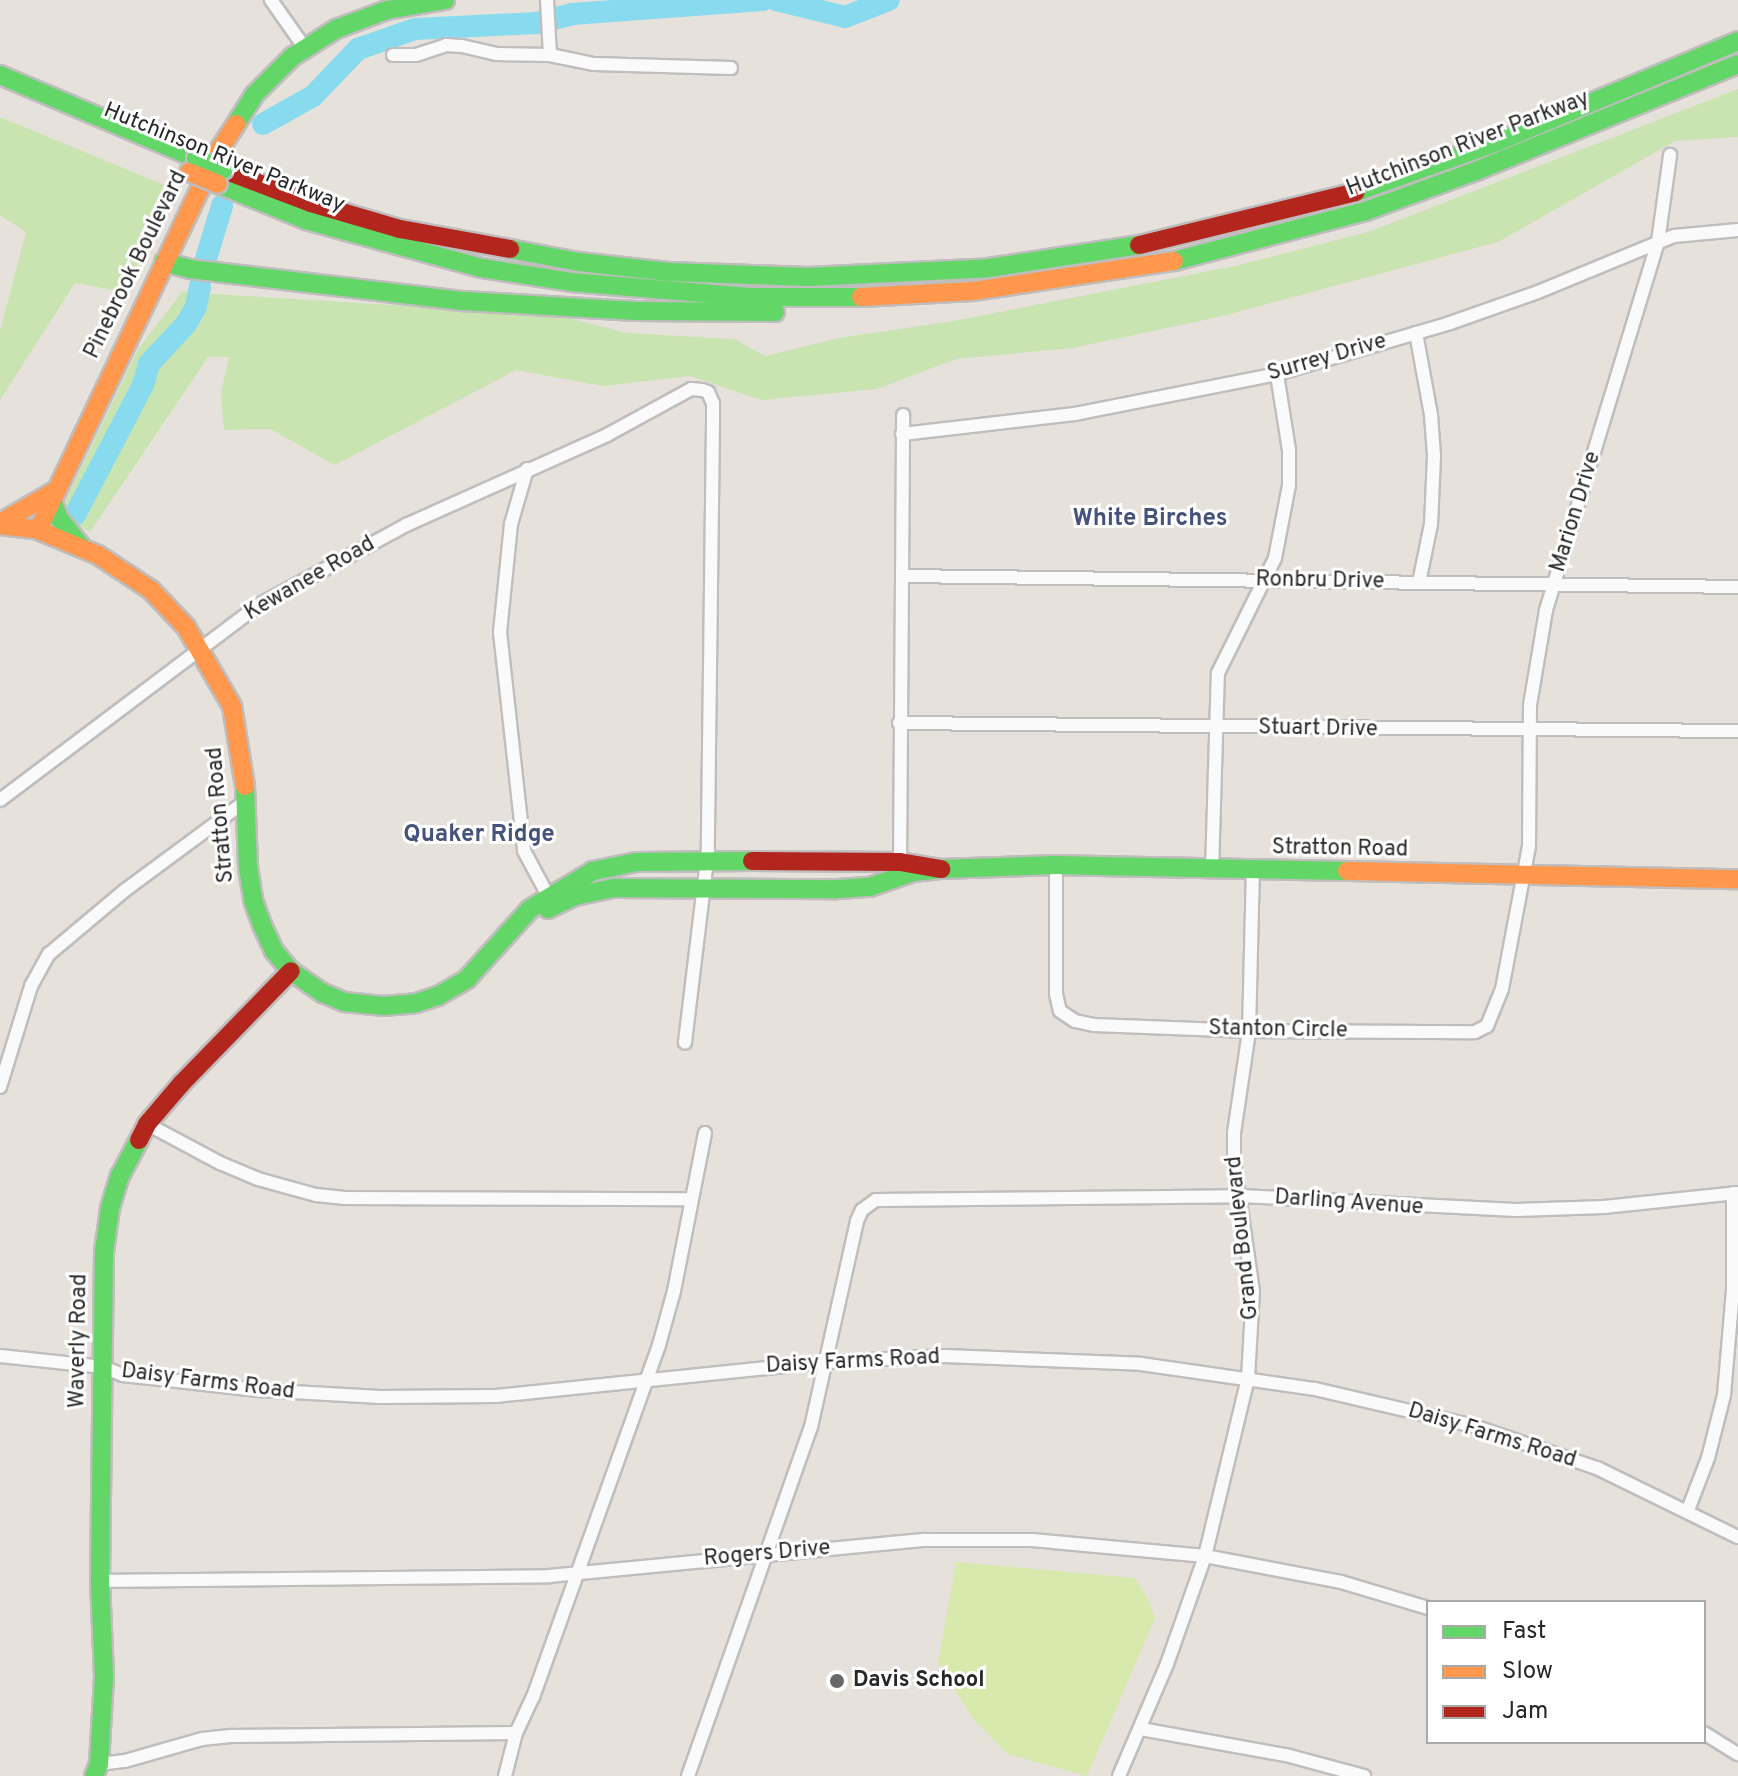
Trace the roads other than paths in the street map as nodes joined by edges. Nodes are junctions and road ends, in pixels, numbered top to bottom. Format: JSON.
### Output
{"nodes":[{"id":1,"x":271,"y":0,"type":"edge"},
{"id":2,"x":445,"y":0,"type":"edge"},
{"id":3,"x":547,"y":7,"type":"edge"},
{"id":4,"x":1738,"y":41,"type":"edge"},
{"id":5,"x":304,"y":47,"type":"junction"},
{"id":6,"x":393,"y":55,"type":"dead end"},
{"id":7,"x":550,"y":55,"type":"junction"},
{"id":8,"x":1738,"y":64,"type":"edge"},
{"id":9,"x":731,"y":68,"type":"dead end"},
{"id":10,"x":0,"y":75,"type":"edge"},
{"id":11,"x":0,"y":91,"type":"edge"},
{"id":12,"x":1670,"y":155,"type":"dead end"},
{"id":13,"x":193,"y":165,"type":"junction"},
{"id":14,"x":221,"y":177,"type":"junction"},
{"id":15,"x":1738,"y":230,"type":"edge"},
{"id":16,"x":1658,"y":242,"type":"junction"},
{"id":17,"x":164,"y":262,"type":"junction"},
{"id":18,"x":881,"y":297,"type":"junction"},
{"id":19,"x":1416,"y":333,"type":"junction"},
{"id":20,"x":1277,"y":374,"type":"junction"},
{"id":21,"x":903,"y":415,"type":"dead end"},
{"id":22,"x":902,"y":434,"type":"junction"},
{"id":23,"x":527,"y":469,"type":"junction"},
{"id":24,"x":55,"y":494,"type":"junction"},
{"id":25,"x":0,"y":524,"type":"edge"},
{"id":26,"x":38,"y":530,"type":"junction"},
{"id":27,"x":82,"y":548,"type":"junction"},
{"id":28,"x":902,"y":576,"type":"junction"},
{"id":29,"x":1264,"y":580,"type":"junction"},
{"id":30,"x":1419,"y":583,"type":"junction"},
{"id":31,"x":1554,"y":583,"type":"junction"},
{"id":32,"x":1738,"y":587,"type":"edge"},
{"id":33,"x":200,"y":648,"type":"junction"},
{"id":34,"x":899,"y":723,"type":"junction"},
{"id":35,"x":1215,"y":727,"type":"junction"},
{"id":36,"x":1530,"y":731,"type":"junction"},
{"id":37,"x":1738,"y":731,"type":"edge"},
{"id":38,"x":0,"y":800,"type":"edge"},
{"id":39,"x":247,"y":800,"type":"junction"},
{"id":40,"x":707,"y":861,"type":"junction"},
{"id":41,"x":1056,"y":865,"type":"junction"},
{"id":42,"x":900,"y":870,"type":"junction"},
{"id":43,"x":1212,"y":871,"type":"junction"},
{"id":44,"x":1253,"y":872,"type":"junction"},
{"id":45,"x":1525,"y":876,"type":"junction"},
{"id":46,"x":1738,"y":879,"type":"edge"},
{"id":47,"x":704,"y":890,"type":"junction"},
{"id":48,"x":550,"y":901,"type":"junction"},
{"id":49,"x":291,"y":971,"type":"junction"},
{"id":50,"x":1249,"y":1031,"type":"junction"},
{"id":51,"x":685,"y":1043,"type":"dead end"},
{"id":52,"x":1,"y":1082,"type":"edge"},
{"id":53,"x":147,"y":1124,"type":"junction"},
{"id":54,"x":705,"y":1133,"type":"dead end"},
{"id":55,"x":1736,"y":1193,"type":"edge"},
{"id":56,"x":1241,"y":1196,"type":"junction"},
{"id":57,"x":691,"y":1199,"type":"junction"},
{"id":58,"x":0,"y":1356,"type":"edge"},
{"id":59,"x":827,"y":1362,"type":"junction"},
{"id":60,"x":103,"y":1367,"type":"junction"},
{"id":61,"x":1248,"y":1378,"type":"junction"},
{"id":62,"x":646,"y":1382,"type":"junction"},
{"id":63,"x":1688,"y":1510,"type":"junction"},
{"id":64,"x":1738,"y":1537,"type":"edge"},
{"id":65,"x":767,"y":1554,"type":"junction"},
{"id":66,"x":1205,"y":1556,"type":"junction"},
{"id":67,"x":578,"y":1572,"type":"junction"},
{"id":68,"x":100,"y":1581,"type":"junction"},
{"id":69,"x":1426,"y":1607,"type":"edge"},
{"id":70,"x":1141,"y":1729,"type":"junction"},
{"id":71,"x":516,"y":1733,"type":"junction"},
{"id":72,"x":1706,"y":1734,"type":"edge"},
{"id":73,"x":1738,"y":1754,"type":"edge"},
{"id":74,"x":96,"y":1770,"type":"edge"},
{"id":75,"x":505,"y":1776,"type":"edge"},
{"id":76,"x":688,"y":1776,"type":"edge"},
{"id":77,"x":1119,"y":1776,"type":"edge"},
{"id":78,"x":1364,"y":1776,"type":"edge"}],
"edges":[{"from":1,"to":5,"type":"street"},
{"from":2,"to":5,"type":"main road","name":"Pinebrook Boulevard"},
{"from":3,"to":7,"type":"street"},
{"from":4,"to":14,"type":"main road","name":"Hutchinson River Parkway"},
{"from":5,"to":17,"type":"main road","name":"Pinebrook Boulevard"},
{"from":6,"to":7,"type":"street"},
{"from":7,"to":9,"type":"street"},
{"from":8,"to":18,"type":"main road","name":"Hutchinson River Parkway"},
{"from":10,"to":13,"type":"main road","name":"Hutchinson River Parkway"},
{"from":11,"to":13,"type":"main road","name":"Hutchinson River Parkway"},
{"from":12,"to":16,"type":"street","name":"Marion Drive"},
{"from":13,"to":14,"type":"main road","name":"Hutchinson River Parkway","bridge":true},
{"from":14,"to":18,"type":"main road","name":"Hutchinson River Parkway"},
{"from":15,"to":16,"type":"street","name":"Surrey Drive"},
{"from":16,"to":19,"type":"street","name":"Surrey Drive"},
{"from":16,"to":31,"type":"street","name":"Marion Drive"},
{"from":17,"to":18,"type":"main road"},
{"from":17,"to":24,"type":"main road","name":"Pinebrook Boulevard"},
{"from":19,"to":20,"type":"street","name":"Surrey Drive"},
{"from":19,"to":30,"type":"street"},
{"from":20,"to":22,"type":"street","name":"Surrey Drive"},
{"from":20,"to":29,"type":"street"},
{"from":21,"to":22,"type":"street"},
{"from":22,"to":28,"type":"street"},
{"from":23,"to":33,"type":"street","name":"Kewanee Road"},
{"from":23,"to":40,"type":"street","name":"Kewanee Road"},
{"from":23,"to":48,"type":"street"},
{"from":24,"to":25,"type":"main road"},
{"from":24,"to":26,"type":"main road","name":"Pinebrook Boulevard"},
{"from":24,"to":27,"type":"main road"},
{"from":25,"to":26,"type":"main road","name":"Stratton Road"},
{"from":26,"to":27,"type":"main road","name":"Stratton Road"},
{"from":27,"to":33,"type":"main road","name":"Stratton Road"},
{"from":28,"to":29,"type":"street","name":"Ronbru Drive"},
{"from":28,"to":34,"type":"street"},
{"from":29,"to":30,"type":"street","name":"Ronbru Drive"},
{"from":29,"to":35,"type":"street"},
{"from":30,"to":31,"type":"street","name":"Ronbru Drive"},
{"from":31,"to":32,"type":"street","name":"Ronbru Drive"},
{"from":31,"to":36,"type":"street","name":"Marion Drive"},
{"from":33,"to":38,"type":"street","name":"Kewanee Road"},
{"from":33,"to":39,"type":"main road","name":"Stratton Road"},
{"from":34,"to":35,"type":"street","name":"Stuart Drive"},
{"from":34,"to":42,"type":"street"},
{"from":35,"to":36,"type":"street","name":"Stuart Drive"},
{"from":35,"to":43,"type":"street"},
{"from":36,"to":37,"type":"street","name":"Stuart Drive"},
{"from":36,"to":45,"type":"street","name":"Marion Drive"},
{"from":39,"to":49,"type":"main road","name":"Stratton Road"},
{"from":39,"to":52,"type":"street"},
{"from":40,"to":42,"type":"main road","name":"Stratton Road"},
{"from":40,"to":47,"type":"street"},
{"from":40,"to":48,"type":"main road","name":"Stratton Road"},
{"from":41,"to":42,"type":"main road","name":"Stratton Road"},
{"from":41,"to":43,"type":"main road","name":"Stratton Road"},
{"from":41,"to":50,"type":"street","name":"Stanton Circle"},
{"from":42,"to":47,"type":"main road","name":"Stratton Road"},
{"from":43,"to":44,"type":"main road","name":"Stratton Road"},
{"from":44,"to":45,"type":"main road","name":"Stratton Road"},
{"from":44,"to":50,"type":"street","name":"Grand Boulevard"},
{"from":45,"to":46,"type":"main road","name":"Stratton Road"},
{"from":45,"to":50,"type":"street","name":"Stanton Circle"},
{"from":47,"to":48,"type":"main road","name":"Stratton Road"},
{"from":47,"to":51,"type":"street"},
{"from":48,"to":49,"type":"main road","name":"Stratton Road"},
{"from":49,"to":53,"type":"main road","name":"Waverly Road"},
{"from":50,"to":56,"type":"street","name":"Grand Boulevard"},
{"from":53,"to":57,"type":"street"},
{"from":53,"to":60,"type":"main road","name":"Waverly Road"},
{"from":54,"to":57,"type":"street"},
{"from":55,"to":56,"type":"street","name":"Darling Avenue"},
{"from":55,"to":63,"type":"street"},
{"from":56,"to":59,"type":"street","name":"Darling Avenue"},
{"from":56,"to":61,"type":"street","name":"Grand Boulevard"},
{"from":57,"to":62,"type":"street"},
{"from":58,"to":60,"type":"street","name":"Daisy Farms Road"},
{"from":59,"to":61,"type":"street","name":"Daisy Farms Road"},
{"from":59,"to":62,"type":"street","name":"Daisy Farms Road"},
{"from":59,"to":65,"type":"street"},
{"from":60,"to":62,"type":"street","name":"Daisy Farms Road"},
{"from":60,"to":68,"type":"main road","name":"Waverly Road"},
{"from":61,"to":63,"type":"street","name":"Daisy Farms Road"},
{"from":61,"to":66,"type":"street","name":"Grand Boulevard"},
{"from":62,"to":67,"type":"street"},
{"from":63,"to":64,"type":"street","name":"Daisy Farms Road"},
{"from":65,"to":66,"type":"street","name":"Rogers Drive"},
{"from":65,"to":67,"type":"street","name":"Rogers Drive"},
{"from":65,"to":76,"type":"street"},
{"from":66,"to":69,"type":"street","name":"Rogers Drive"},
{"from":66,"to":70,"type":"street","name":"Grand Boulevard"},
{"from":67,"to":68,"type":"street","name":"Rogers Drive"},
{"from":67,"to":71,"type":"street"},
{"from":68,"to":74,"type":"main road","name":"Waverly Road"},
{"from":70,"to":77,"type":"street","name":"Grand Boulevard"},
{"from":70,"to":78,"type":"street"},
{"from":71,"to":74,"type":"street"},
{"from":71,"to":75,"type":"street"},
{"from":72,"to":73,"type":"street"}]}
